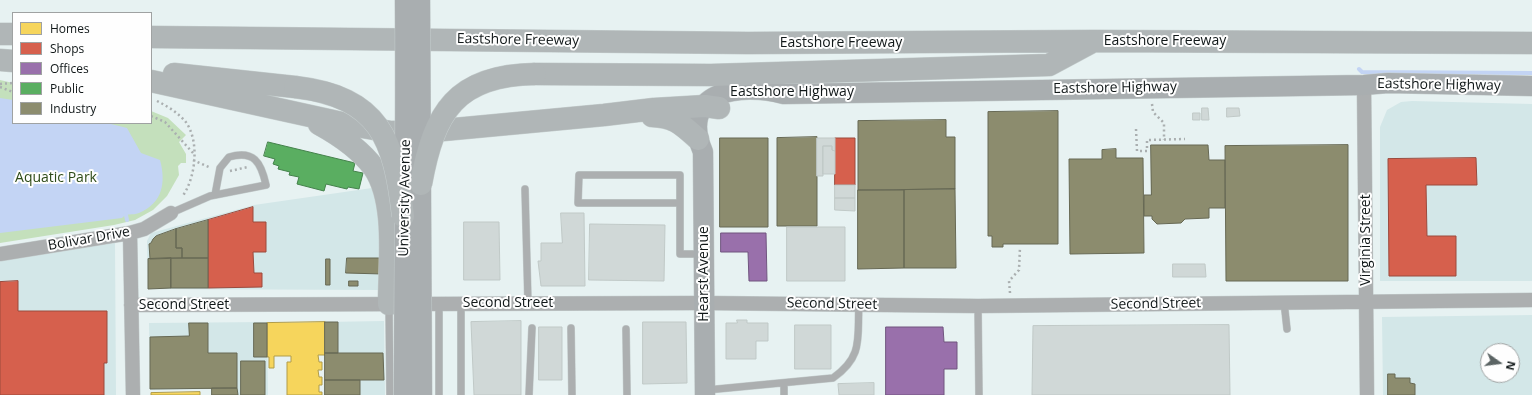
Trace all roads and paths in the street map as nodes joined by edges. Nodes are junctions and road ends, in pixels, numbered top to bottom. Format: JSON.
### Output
{"nodes":[{"id":1,"x":405,"y":0,"type":"edge"},
{"id":2,"x":420,"y":0,"type":"edge"},
{"id":3,"x":0,"y":34,"type":"edge"},
{"id":4,"x":12,"y":34,"type":"edge"},
{"id":5,"x":152,"y":37,"type":"edge"},
{"id":6,"x":1094,"y":41,"type":"junction"},
{"id":7,"x":1532,"y":43,"type":"edge"},
{"id":8,"x":0,"y":60,"type":"edge"},
{"id":9,"x":12,"y":61,"type":"edge"},
{"id":10,"x":152,"y":72,"type":"edge"},
{"id":11,"x":152,"y":81,"type":"edge"},
{"id":12,"x":12,"y":83,"type":"edge"},
{"id":13,"x":0,"y":84,"type":"edge"},
{"id":14,"x":1364,"y":84,"type":"junction"},
{"id":15,"x":1532,"y":86,"type":"edge"},
{"id":16,"x":0,"y":87,"type":"edge"},
{"id":17,"x":1152,"y":87,"type":"junction"},
{"id":18,"x":12,"y":92,"type":"edge"},
{"id":19,"x":152,"y":99,"type":"edge"},
{"id":20,"x":273,"y":107,"type":"junction"},
{"id":21,"x":712,"y":107,"type":"junction"},
{"id":22,"x":604,"y":115,"type":"junction"},
{"id":23,"x":152,"y":116,"type":"edge"},
{"id":24,"x":1136,"y":129,"type":"dead end"},
{"id":25,"x":1185,"y":139,"type":"dead end"},
{"id":26,"x":1164,"y":140,"type":"junction"},
{"id":27,"x":701,"y":146,"type":"junction"},
{"id":28,"x":194,"y":154,"type":"junction"},
{"id":29,"x":421,"y":184,"type":"junction"},
{"id":30,"x":525,"y":190,"type":"dead end"},
{"id":31,"x":215,"y":195,"type":"junction"},
{"id":32,"x":680,"y":203,"type":"junction"},
{"id":33,"x":171,"y":212,"type":"junction"},
{"id":34,"x":403,"y":216,"type":"junction"},
{"id":35,"x":130,"y":233,"type":"junction"},
{"id":36,"x":1020,"y":248,"type":"dead end"},
{"id":37,"x":0,"y":254,"type":"edge"},
{"id":38,"x":704,"y":254,"type":"junction"},
{"id":39,"x":1532,"y":300,"type":"edge"},
{"id":40,"x":1366,"y":301,"type":"junction"},
{"id":41,"x":1284,"y":302,"type":"junction"},
{"id":42,"x":528,"y":303,"type":"junction"},
{"id":43,"x":704,"y":303,"type":"junction"},
{"id":44,"x":389,"y":304,"type":"junction"},
{"id":45,"x":439,"y":304,"type":"junction"},
{"id":46,"x":461,"y":304,"type":"junction"},
{"id":47,"x":859,"y":304,"type":"junction"},
{"id":48,"x":131,"y":305,"type":"junction"},
{"id":49,"x":978,"y":306,"type":"junction"},
{"id":50,"x":1010,"y":306,"type":"junction"},
{"id":51,"x":532,"y":328,"type":"dead end"},
{"id":52,"x":571,"y":328,"type":"dead end"},
{"id":53,"x":1287,"y":329,"type":"dead end"},
{"id":54,"x":626,"y":330,"type":"dead end"},
{"id":55,"x":784,"y":383,"type":"junction"},
{"id":56,"x":705,"y":392,"type":"edge"},
{"id":57,"x":133,"y":395,"type":"edge"},
{"id":58,"x":390,"y":395,"type":"edge"},
{"id":59,"x":404,"y":395,"type":"edge"},
{"id":60,"x":422,"y":395,"type":"edge"},
{"id":61,"x":439,"y":395,"type":"edge"},
{"id":62,"x":461,"y":395,"type":"edge"},
{"id":63,"x":529,"y":395,"type":"edge"},
{"id":64,"x":572,"y":395,"type":"edge"},
{"id":65,"x":627,"y":395,"type":"edge"},
{"id":66,"x":784,"y":395,"type":"edge"},
{"id":67,"x":979,"y":395,"type":"edge"},
{"id":68,"x":1367,"y":395,"type":"edge"}],
"edges":[{"from":1,"to":34,"type":"street","name":"University Avenue","bridge":true},
{"from":2,"to":29,"type":"street","name":"University Avenue","bridge":true},
{"from":3,"to":4,"type":"highway"},
{"from":5,"to":6,"type":"highway","name":"Eastshore Freeway"},
{"from":6,"to":7,"type":"highway","name":"Eastshore Freeway"},
{"from":6,"to":29,"type":"highway","bridge":true},
{"from":8,"to":9,"type":"highway"},
{"from":10,"to":34,"type":"highway","bridge":true},
{"from":11,"to":20,"type":"highway"},
{"from":12,"to":13,"type":"path"},
{"from":14,"to":15,"type":"street","name":"Eastshore Highway"},
{"from":14,"to":17,"type":"street","name":"Eastshore Highway"},
{"from":14,"to":40,"type":"street","name":"Virginia Street"},
{"from":16,"to":18,"type":"path"},
{"from":17,"to":21,"type":"street","name":"Eastshore Highway"},
{"from":17,"to":26,"type":"path"},
{"from":19,"to":28,"type":"path"},
{"from":20,"to":22,"type":"highway"},
{"from":20,"to":44,"type":"highway"},
{"from":21,"to":22,"type":"highway"},
{"from":21,"to":27,"type":"street","name":"Hearst Avenue"},
{"from":22,"to":27,"type":"highway"},
{"from":23,"to":28,"type":"path"},
{"from":24,"to":26,"type":"path"},
{"from":25,"to":26,"type":"path"},
{"from":27,"to":38,"type":"street","name":"Hearst Avenue"},
{"from":28,"to":33,"type":"path"},
{"from":29,"to":60,"type":"street","name":"University Avenue","bridge":true},
{"from":30,"to":42,"type":"lane"},
{"from":31,"to":31,"type":"lane"},
{"from":31,"to":33,"type":"lane"},
{"from":32,"to":32,"type":"lane"},
{"from":32,"to":38,"type":"lane"},
{"from":33,"to":35,"type":"street","name":"Bolivar Drive"},
{"from":34,"to":59,"type":"street","name":"University Avenue","bridge":true},
{"from":35,"to":37,"type":"street","name":"Bolivar Drive"},
{"from":35,"to":48,"type":"street"},
{"from":36,"to":50,"type":"path"},
{"from":38,"to":43,"type":"street","name":"Hearst Avenue"},
{"from":39,"to":40,"type":"street","name":"Second Street"},
{"from":40,"to":41,"type":"street","name":"Second Street"},
{"from":40,"to":68,"type":"street","name":"Virginia Street"},
{"from":41,"to":50,"type":"street","name":"Second Street"},
{"from":41,"to":53,"type":"lane"},
{"from":42,"to":43,"type":"street","name":"Second Street"},
{"from":42,"to":46,"type":"street","name":"Second Street"},
{"from":43,"to":47,"type":"street","name":"Second Street"},
{"from":43,"to":56,"type":"street","name":"Hearst Avenue"},
{"from":44,"to":45,"type":"street","name":"Second Street"},
{"from":44,"to":48,"type":"street","name":"Second Street"},
{"from":44,"to":58,"type":"lane"},
{"from":45,"to":46,"type":"street","name":"Second Street"},
{"from":45,"to":61,"type":"lane"},
{"from":46,"to":62,"type":"lane"},
{"from":47,"to":49,"type":"street","name":"Second Street"},
{"from":47,"to":55,"type":"lane"},
{"from":48,"to":57,"type":"street"},
{"from":49,"to":50,"type":"street","name":"Second Street"},
{"from":49,"to":67,"type":"lane"},
{"from":51,"to":63,"type":"lane"},
{"from":52,"to":64,"type":"lane"},
{"from":54,"to":65,"type":"lane"},
{"from":55,"to":56,"type":"lane"},
{"from":55,"to":66,"type":"lane"}]}
